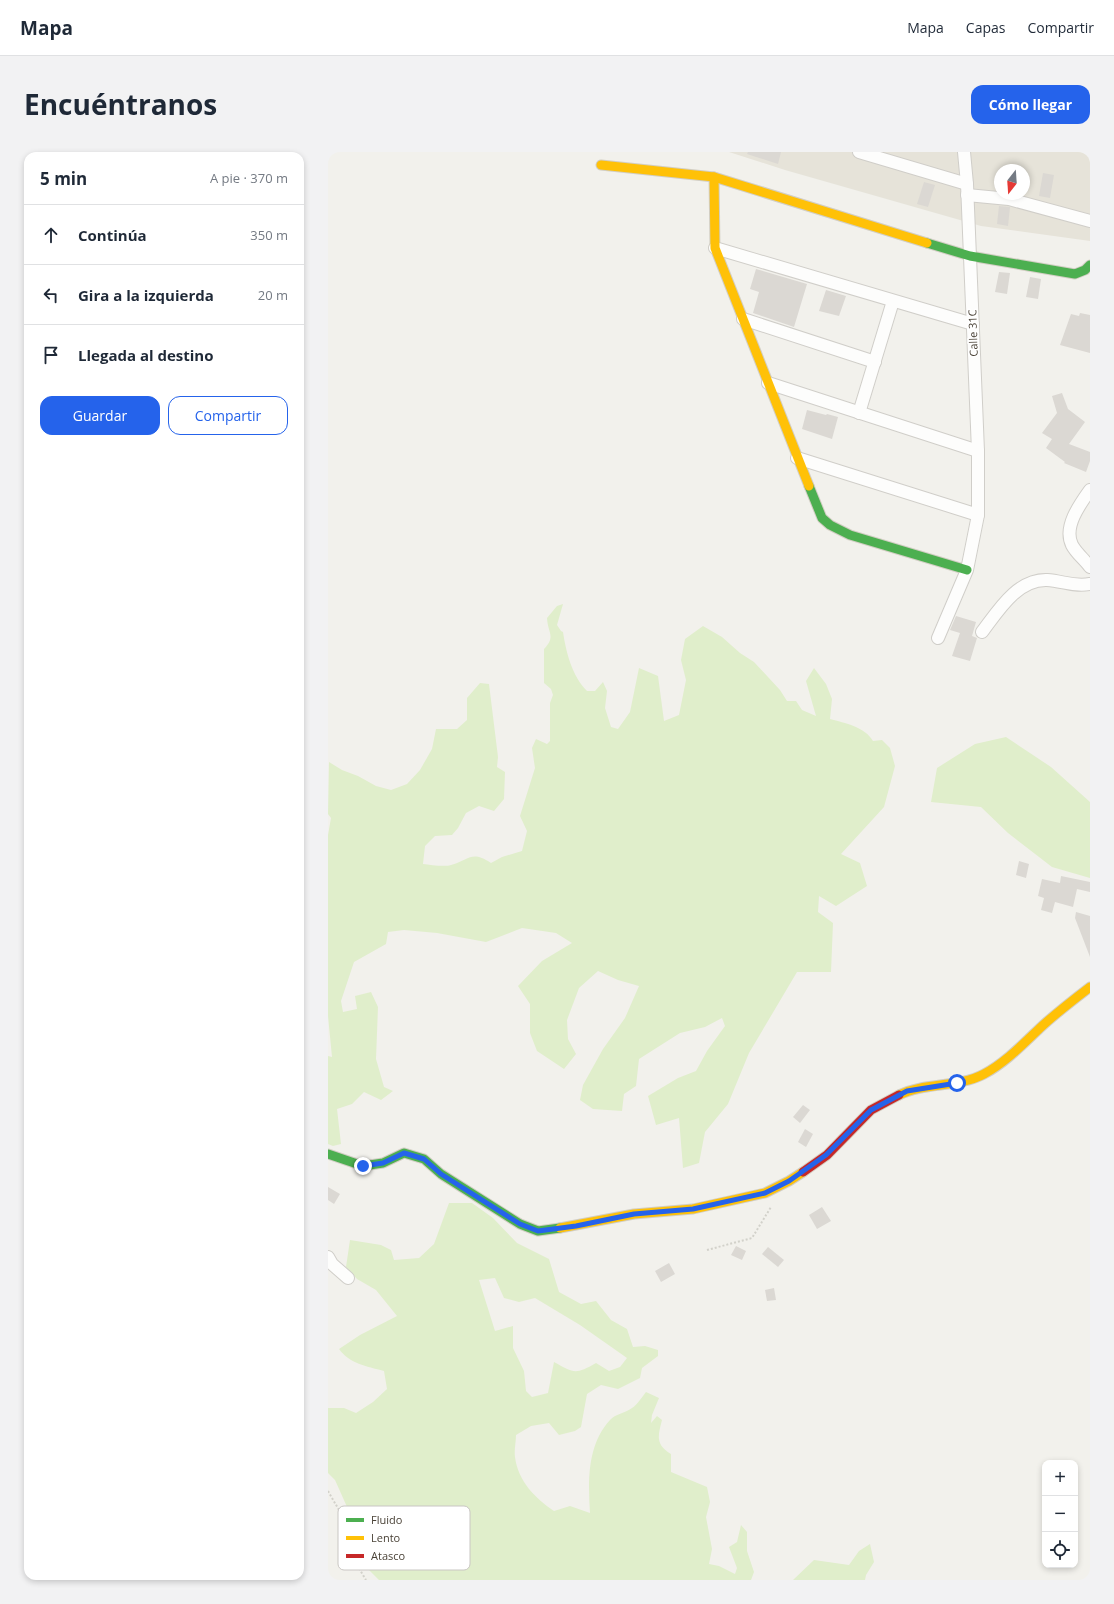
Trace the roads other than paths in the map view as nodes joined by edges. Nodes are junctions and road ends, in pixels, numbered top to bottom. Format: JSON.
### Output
{"nodes":[{"id":1,"x":859,"y":152,"type":"edge"},
{"id":2,"x":967,"y":153,"type":"edge"},
{"id":3,"x":601,"y":165,"type":"dead end"},
{"id":4,"x":714,"y":177,"type":"junction"},
{"id":5,"x":967,"y":190,"type":"junction"},
{"id":6,"x":1090,"y":221,"type":"edge"},
{"id":7,"x":715,"y":248,"type":"junction"},
{"id":8,"x":970,"y":256,"type":"junction"},
{"id":9,"x":1090,"y":265,"type":"edge"},
{"id":10,"x":893,"y":301,"type":"junction"},
{"id":11,"x":743,"y":319,"type":"junction"},
{"id":12,"x":973,"y":324,"type":"junction"},
{"id":13,"x":875,"y":362,"type":"junction"},
{"id":14,"x":768,"y":383,"type":"junction"},
{"id":15,"x":859,"y":412,"type":"junction"},
{"id":16,"x":978,"y":451,"type":"junction"},
{"id":17,"x":797,"y":458,"type":"junction"},
{"id":18,"x":1090,"y":490,"type":"edge"},
{"id":19,"x":978,"y":515,"type":"junction"},
{"id":20,"x":1090,"y":567,"type":"edge"},
{"id":21,"x":967,"y":570,"type":"junction"},
{"id":22,"x":1090,"y":584,"type":"edge"},
{"id":23,"x":982,"y":632,"type":"dead end"},
{"id":24,"x":938,"y":638,"type":"dead end"},
{"id":25,"x":1090,"y":987,"type":"edge"},
{"id":26,"x":328,"y":1154,"type":"edge"},
{"id":27,"x":328,"y":1257,"type":"edge"},
{"id":28,"x":348,"y":1278,"type":"dead end"}],
"edges":[{"from":1,"to":5,"type":"street"},
{"from":2,"to":5,"type":"street","name":"Calle 31C"},
{"from":3,"to":4,"type":"street"},
{"from":4,"to":7,"type":"street"},
{"from":4,"to":8,"type":"street"},
{"from":5,"to":6,"type":"street"},
{"from":5,"to":8,"type":"street","name":"Calle 31C"},
{"from":7,"to":10,"type":"street"},
{"from":7,"to":11,"type":"street"},
{"from":8,"to":9,"type":"street"},
{"from":8,"to":12,"type":"street","name":"Calle 31C"},
{"from":10,"to":12,"type":"street"},
{"from":10,"to":13,"type":"street"},
{"from":11,"to":13,"type":"street"},
{"from":11,"to":14,"type":"street"},
{"from":12,"to":16,"type":"street","name":"Calle 31C"},
{"from":13,"to":15,"type":"street"},
{"from":14,"to":15,"type":"street"},
{"from":14,"to":17,"type":"street"},
{"from":15,"to":16,"type":"street"},
{"from":16,"to":19,"type":"street","name":"Calle 31C"},
{"from":17,"to":19,"type":"street"},
{"from":17,"to":21,"type":"street"},
{"from":18,"to":20,"type":"street"},
{"from":19,"to":21,"type":"street","name":"Calle 31C"},
{"from":21,"to":24,"type":"street","name":"Calle 31C"},
{"from":22,"to":23,"type":"street"},
{"from":25,"to":26,"type":"street"},
{"from":27,"to":28,"type":"street"}]}
